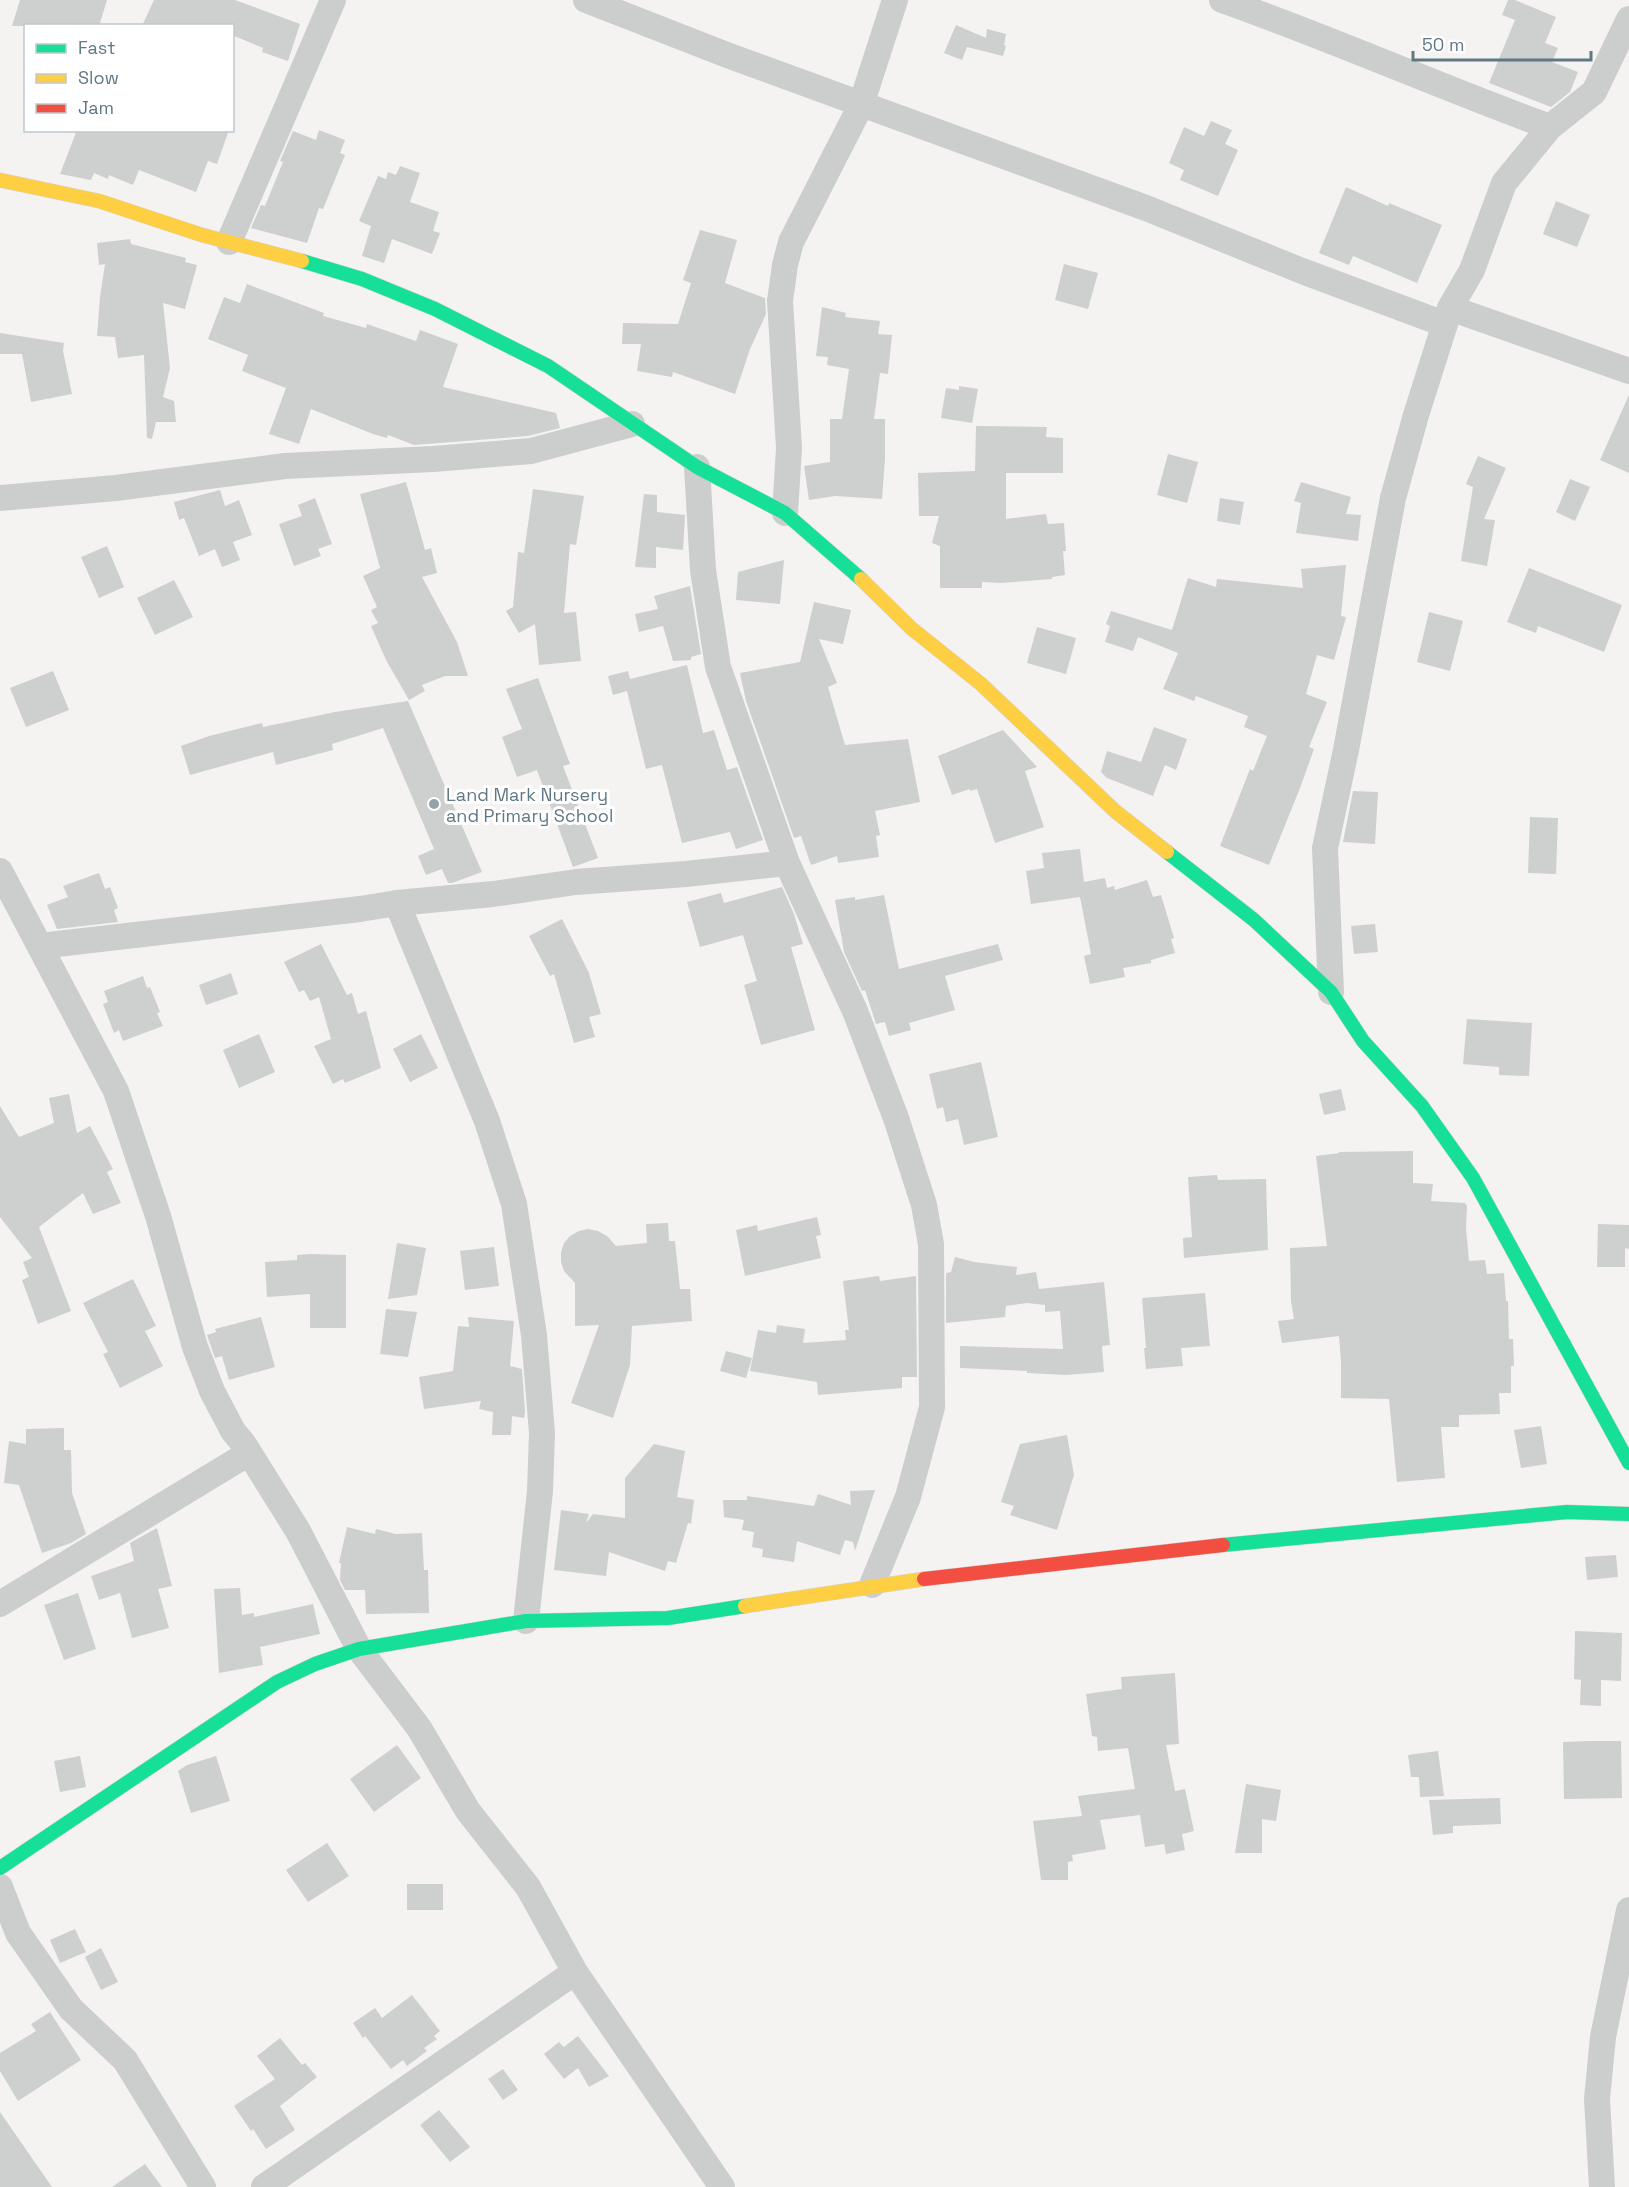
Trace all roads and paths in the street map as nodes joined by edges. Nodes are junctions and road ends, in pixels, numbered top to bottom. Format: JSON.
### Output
{"nodes":[{"id":1,"x":333,"y":0,"type":"edge"},
{"id":2,"x":586,"y":0,"type":"edge"},
{"id":3,"x":895,"y":0,"type":"edge"},
{"id":4,"x":1222,"y":0,"type":"edge"},
{"id":5,"x":1629,"y":19,"type":"edge"},
{"id":6,"x":861,"y":105,"type":"junction"},
{"id":7,"x":1550,"y":127,"type":"junction"},
{"id":8,"x":0,"y":180,"type":"edge"},
{"id":9,"x":229,"y":242,"type":"junction"},
{"id":10,"x":1447,"y":316,"type":"junction"},
{"id":11,"x":1629,"y":371,"type":"edge"},
{"id":12,"x":632,"y":424,"type":"junction"},
{"id":13,"x":698,"y":467,"type":"junction"},
{"id":14,"x":0,"y":498,"type":"edge"},
{"id":15,"x":785,"y":513,"type":"junction"},
{"id":16,"x":787,"y":863,"type":"junction"},
{"id":17,"x":0,"y":871,"type":"edge"},
{"id":18,"x":397,"y":903,"type":"junction"},
{"id":19,"x":40,"y":946,"type":"junction"},
{"id":20,"x":1331,"y":992,"type":"junction"},
{"id":21,"x":249,"y":1453,"type":"junction"},
{"id":22,"x":1629,"y":1463,"type":"edge"},
{"id":23,"x":1629,"y":1514,"type":"edge"},
{"id":24,"x":872,"y":1585,"type":"junction"},
{"id":25,"x":0,"y":1604,"type":"edge"},
{"id":26,"x":526,"y":1621,"type":"junction"},
{"id":27,"x":359,"y":1649,"type":"junction"},
{"id":28,"x":0,"y":1868,"type":"edge"},
{"id":29,"x":0,"y":1887,"type":"edge"},
{"id":30,"x":1629,"y":1910,"type":"edge"},
{"id":31,"x":575,"y":1972,"type":"junction"},
{"id":32,"x":203,"y":2187,"type":"edge"},
{"id":33,"x":264,"y":2187,"type":"edge"},
{"id":34,"x":722,"y":2187,"type":"edge"},
{"id":35,"x":1602,"y":2187,"type":"edge"}],
"edges":[{"from":1,"to":9,"type":"street"},
{"from":2,"to":6,"type":"street"},
{"from":3,"to":6,"type":"street"},
{"from":4,"to":7,"type":"street"},
{"from":5,"to":7,"type":"street"},
{"from":6,"to":10,"type":"street"},
{"from":6,"to":15,"type":"street"},
{"from":7,"to":10,"type":"street"},
{"from":8,"to":9,"type":"main road"},
{"from":9,"to":12,"type":"main road"},
{"from":10,"to":11,"type":"street"},
{"from":10,"to":20,"type":"street"},
{"from":12,"to":13,"type":"main road"},
{"from":12,"to":14,"type":"street"},
{"from":13,"to":15,"type":"main road"},
{"from":13,"to":16,"type":"street"},
{"from":15,"to":20,"type":"main road"},
{"from":16,"to":18,"type":"street"},
{"from":16,"to":24,"type":"street"},
{"from":17,"to":19,"type":"street"},
{"from":18,"to":19,"type":"street"},
{"from":18,"to":26,"type":"street"},
{"from":19,"to":21,"type":"street"},
{"from":20,"to":22,"type":"main road"},
{"from":21,"to":25,"type":"street"},
{"from":21,"to":27,"type":"street"},
{"from":23,"to":24,"type":"main road"},
{"from":24,"to":26,"type":"main road"},
{"from":26,"to":27,"type":"main road"},
{"from":27,"to":28,"type":"main road"},
{"from":27,"to":31,"type":"street"},
{"from":29,"to":32,"type":"street"},
{"from":30,"to":35,"type":"street"},
{"from":31,"to":33,"type":"street"},
{"from":31,"to":34,"type":"street"}]}
